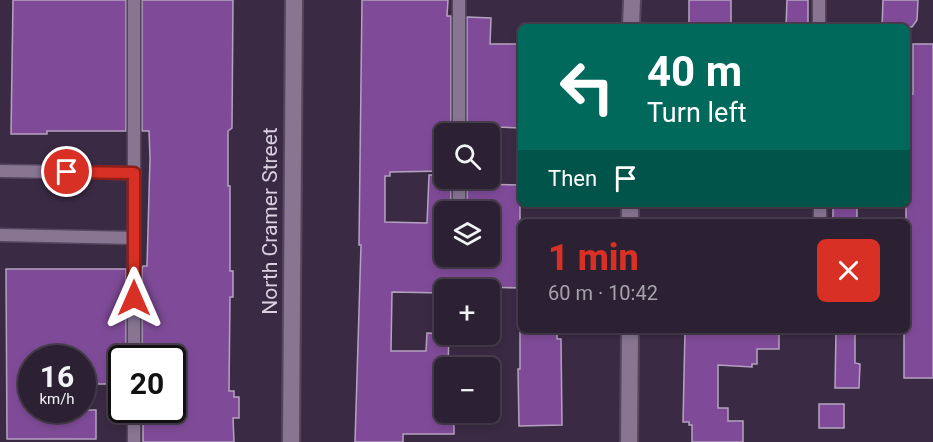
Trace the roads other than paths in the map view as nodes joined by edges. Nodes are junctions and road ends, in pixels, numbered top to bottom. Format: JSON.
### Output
{"nodes":[{"id":1,"x":134,"y":0,"type":"edge"},
{"id":2,"x":294,"y":0,"type":"edge"},
{"id":3,"x":459,"y":0,"type":"edge"},
{"id":4,"x":632,"y":0,"type":"edge"},
{"id":5,"x":819,"y":0,"type":"edge"},
{"id":6,"x":632,"y":24,"type":"edge"},
{"id":7,"x":819,"y":24,"type":"edge"},
{"id":8,"x":459,"y":123,"type":"edge"},
{"id":9,"x":0,"y":171,"type":"edge"},
{"id":10,"x":134,"y":173,"type":"junction"},
{"id":11,"x":0,"y":235,"type":"edge"},
{"id":12,"x":134,"y":238,"type":"junction"},
{"id":13,"x":630,"y":333,"type":"edge"},
{"id":14,"x":134,"y":345,"type":"edge"},
{"id":15,"x":134,"y":423,"type":"edge"},
{"id":16,"x":134,"y":442,"type":"edge"},
{"id":17,"x":291,"y":442,"type":"edge"},
{"id":18,"x":629,"y":442,"type":"edge"}],
"edges":[{"from":1,"to":10,"type":"lane"},
{"from":2,"to":17,"type":"street","name":"North Cramer Street"},
{"from":3,"to":8,"type":"lane"},
{"from":4,"to":6,"type":"street"},
{"from":5,"to":7,"type":"lane"},
{"from":9,"to":10,"type":"lane"},
{"from":10,"to":12,"type":"lane"},
{"from":11,"to":12,"type":"lane"},
{"from":12,"to":14,"type":"lane"},
{"from":13,"to":18,"type":"street"},
{"from":15,"to":16,"type":"lane"}]}
